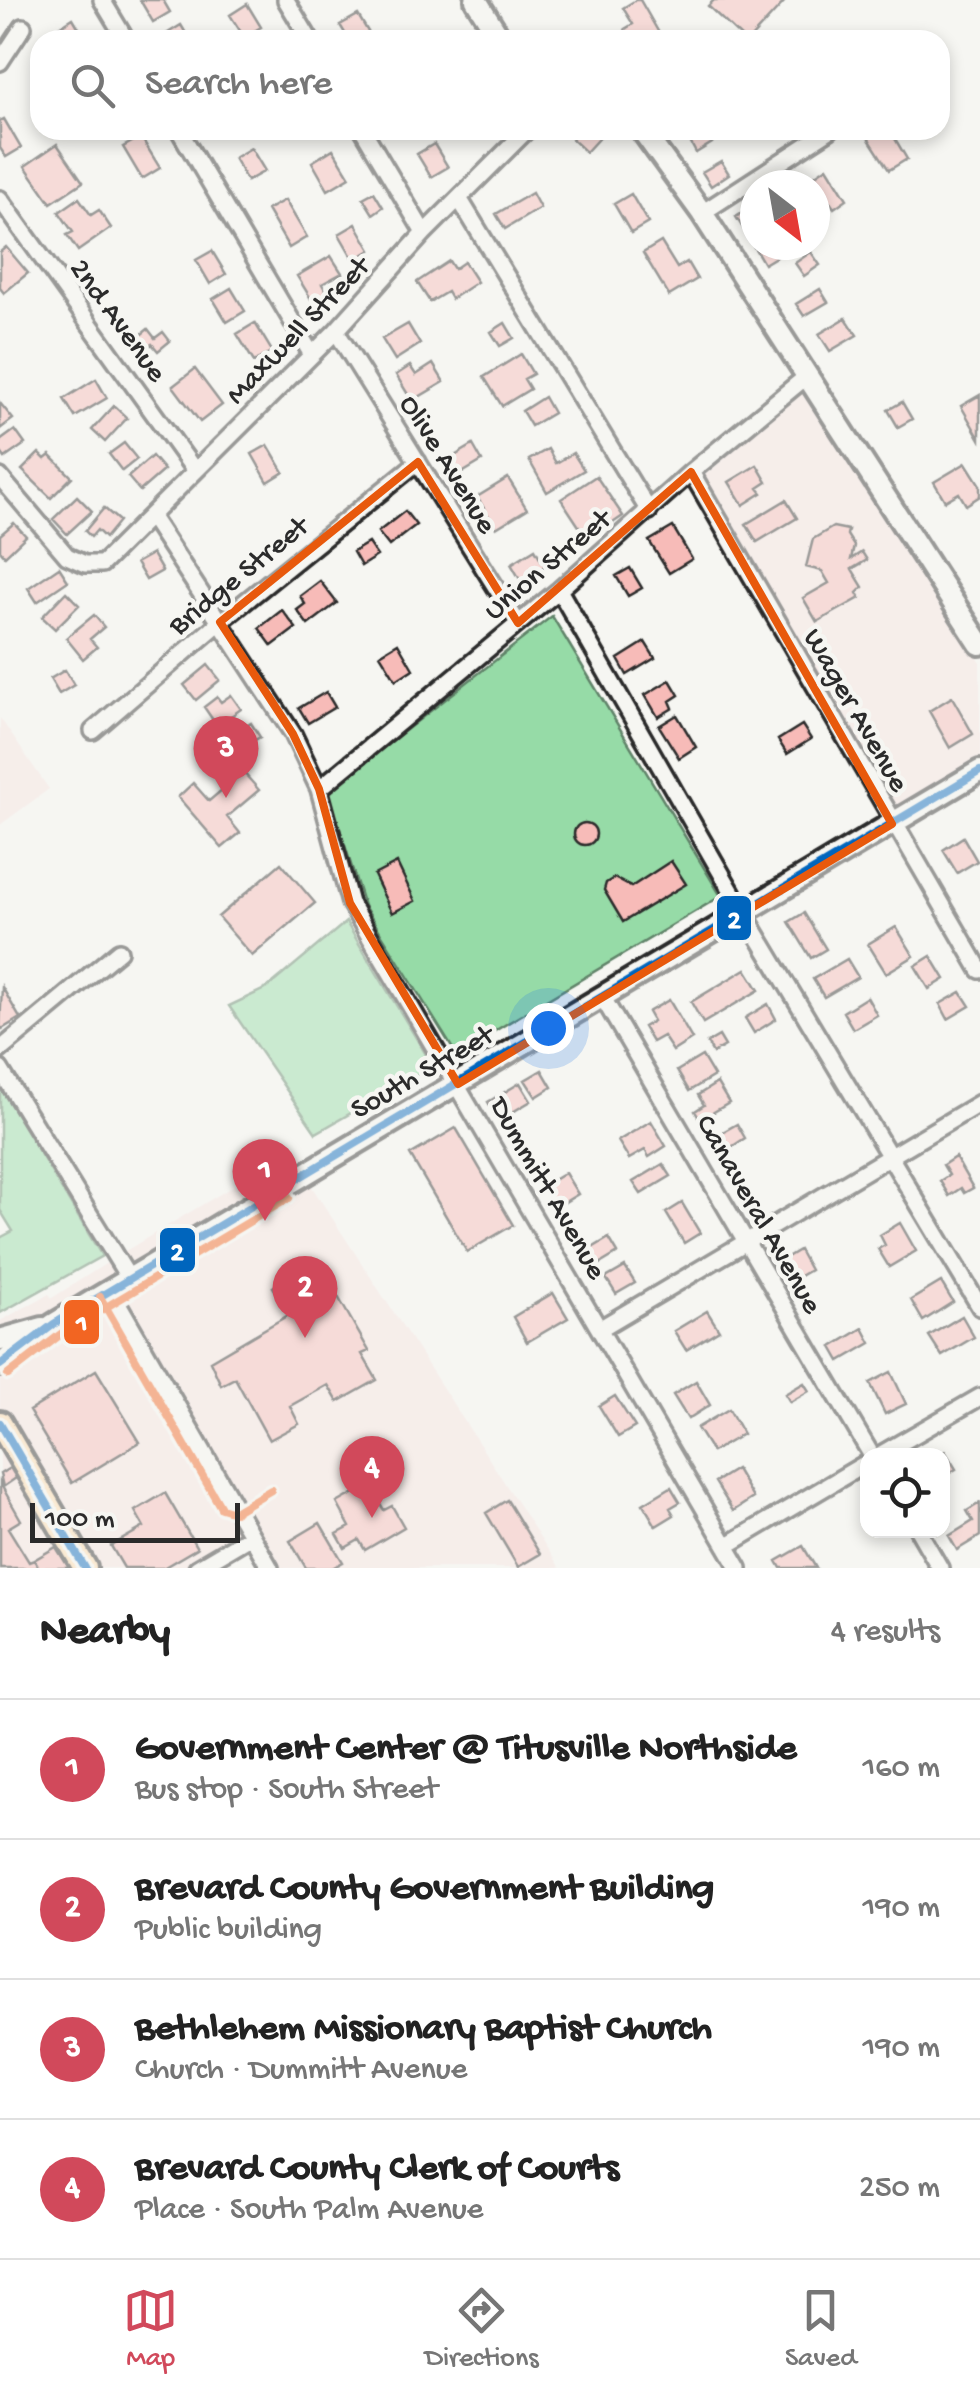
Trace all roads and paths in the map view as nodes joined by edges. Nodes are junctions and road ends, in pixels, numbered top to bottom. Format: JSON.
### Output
{"nodes":[{"id":1,"x":102,"y":0,"type":"edge"},
{"id":2,"x":286,"y":0,"type":"edge"},
{"id":3,"x":476,"y":0,"type":"edge"},
{"id":4,"x":23,"y":27,"type":"dead end"},
{"id":5,"x":120,"y":30,"type":"edge"},
{"id":6,"x":304,"y":30,"type":"edge"},
{"id":7,"x":495,"y":30,"type":"edge"},
{"id":8,"x":0,"y":62,"type":"edge"},
{"id":9,"x":185,"y":140,"type":"edge"},
{"id":10,"x":369,"y":140,"type":"edge"},
{"id":11,"x":517,"y":140,"type":"edge"},
{"id":12,"x":649,"y":140,"type":"edge"},
{"id":13,"x":815,"y":140,"type":"edge"},
{"id":14,"x":0,"y":198,"type":"edge"},
{"id":15,"x":460,"y":200,"type":"junction"},
{"id":16,"x":702,"y":213,"type":"junction"},
{"id":17,"x":424,"y":234,"type":"junction"},
{"id":18,"x":336,"y":331,"type":"junction"},
{"id":19,"x":312,"y":355,"type":"junction"},
{"id":20,"x":807,"y":376,"type":"junction"},
{"id":21,"x":418,"y":462,"type":"junction"},
{"id":22,"x":196,"y":470,"type":"junction"},
{"id":23,"x":691,"y":472,"type":"junction"},
{"id":24,"x":0,"y":477,"type":"edge"},
{"id":25,"x":648,"y":511,"type":"junction"},
{"id":26,"x":151,"y":517,"type":"junction"},
{"id":27,"x":558,"y":590,"type":"junction"},
{"id":28,"x":220,"y":622,"type":"junction"},
{"id":29,"x":518,"y":623,"type":"junction"},
{"id":30,"x":980,"y":644,"type":"edge"},
{"id":31,"x":93,"y":731,"type":"dead end"},
{"id":32,"x":980,"y":771,"type":"edge"},
{"id":33,"x":319,"y":789,"type":"junction"},
{"id":34,"x":892,"y":824,"type":"junction"},
{"id":35,"x":744,"y":913,"type":"junction"},
{"id":36,"x":119,"y":951,"type":"dead end"},
{"id":37,"x":980,"y":970,"type":"edge"},
{"id":38,"x":603,"y":998,"type":"junction"},
{"id":39,"x":0,"y":1050,"type":"edge"},
{"id":40,"x":0,"y":1069,"type":"edge"},
{"id":41,"x":458,"y":1084,"type":"junction"},
{"id":42,"x":980,"y":1103,"type":"edge"},
{"id":43,"x":892,"y":1156,"type":"junction"},
{"id":44,"x":745,"y":1241,"type":"junction"},
{"id":45,"x":130,"y":1280,"type":"junction"},
{"id":46,"x":110,"y":1291,"type":"junction"},
{"id":47,"x":980,"y":1307,"type":"edge"},
{"id":48,"x":54,"y":1324,"type":"junction"},
{"id":49,"x":601,"y":1328,"type":"junction"},
{"id":50,"x":0,"y":1340,"type":"edge"},
{"id":51,"x":0,"y":1365,"type":"edge"},
{"id":52,"x":980,"y":1397,"type":"edge"},
{"id":53,"x":0,"y":1424,"type":"edge"},
{"id":54,"x":870,"y":1448,"type":"edge"},
{"id":55,"x":889,"y":1448,"type":"edge"},
{"id":56,"x":860,"y":1467,"type":"edge"},
{"id":57,"x":251,"y":1536,"type":"junction"},
{"id":58,"x":923,"y":1538,"type":"edge"},
{"id":59,"x":726,"y":1546,"type":"junction"},
{"id":60,"x":86,"y":1568,"type":"edge"},
{"id":61,"x":197,"y":1568,"type":"edge"},
{"id":62,"x":270,"y":1568,"type":"edge"},
{"id":63,"x":738,"y":1568,"type":"edge"},
{"id":64,"x":940,"y":1568,"type":"edge"}],
"edges":[{"from":1,"to":5,"type":"street"},
{"from":2,"to":6,"type":"street"},
{"from":3,"to":7,"type":"main road"},
{"from":4,"to":8,"type":"street"},
{"from":9,"to":19,"type":"street"},
{"from":10,"to":17,"type":"street"},
{"from":11,"to":15,"type":"street","name":"Maxwell Street"},
{"from":12,"to":16,"type":"main road"},
{"from":13,"to":16,"type":"street"},
{"from":14,"to":22,"type":"street","name":"2nd Avenue"},
{"from":15,"to":17,"type":"street","name":"Maxwell Street"},
{"from":15,"to":25,"type":"street"},
{"from":16,"to":20,"type":"main road"},
{"from":17,"to":18,"type":"street","name":"Maxwell Street"},
{"from":18,"to":19,"type":"street","name":"Maxwell Street"},
{"from":18,"to":21,"type":"street","name":"Olive Avenue"},
{"from":19,"to":22,"type":"street","name":"Maxwell Street"},
{"from":20,"to":23,"type":"street","name":"Union Street"},
{"from":20,"to":30,"type":"main road"},
{"from":21,"to":28,"type":"street","name":"Bridge Street"},
{"from":21,"to":29,"type":"street","name":"Olive Avenue"},
{"from":22,"to":26,"type":"street","name":"Maxwell Street"},
{"from":23,"to":25,"type":"street","name":"Union Street"},
{"from":23,"to":34,"type":"street","name":"Wager Avenue"},
{"from":24,"to":26,"type":"street","name":"Maxwell Street"},
{"from":25,"to":27,"type":"street","name":"Union Street"},
{"from":26,"to":28,"type":"street","name":"Dummitt Avenue"},
{"from":27,"to":29,"type":"street","name":"Union Street"},
{"from":27,"to":35,"type":"street"},
{"from":28,"to":31,"type":"street","name":"Bridge Street"},
{"from":28,"to":33,"type":"street","name":"Dummitt Avenue"},
{"from":29,"to":33,"type":"street","name":"Union Street"},
{"from":32,"to":34,"type":"main road","name":"South Street"},
{"from":33,"to":41,"type":"street","name":"Dummitt Avenue"},
{"from":34,"to":35,"type":"main road","name":"South Street"},
{"from":34,"to":37,"type":"street","name":"Wager Avenue"},
{"from":35,"to":38,"type":"main road","name":"South Street"},
{"from":35,"to":43,"type":"street"},
{"from":36,"to":39,"type":"street"},
{"from":38,"to":41,"type":"main road","name":"South Street"},
{"from":38,"to":44,"type":"street","name":"Canaveral Avenue"},
{"from":40,"to":45,"type":"street"},
{"from":41,"to":45,"type":"main road","name":"South Street"},
{"from":41,"to":49,"type":"street","name":"Dummitt Avenue"},
{"from":42,"to":43,"type":"street"},
{"from":43,"to":44,"type":"street"},
{"from":43,"to":47,"type":"street"},
{"from":44,"to":49,"type":"street"},
{"from":44,"to":54,"type":"street","name":"Canaveral Avenue"},
{"from":45,"to":46,"type":"main road","name":"South Street"},
{"from":46,"to":48,"type":"main road","name":"South Street"},
{"from":46,"to":57,"type":"street"},
{"from":48,"to":50,"type":"main road"},
{"from":48,"to":51,"type":"main road","name":"South Street"},
{"from":49,"to":59,"type":"street","name":"Dummitt Avenue"},
{"from":52,"to":55,"type":"street"},
{"from":53,"to":60,"type":"main road"},
{"from":56,"to":59,"type":"street"},
{"from":57,"to":61,"type":"street"},
{"from":57,"to":62,"type":"street"},
{"from":58,"to":64,"type":"street"},
{"from":59,"to":63,"type":"street","name":"Dummitt Avenue"}]}
